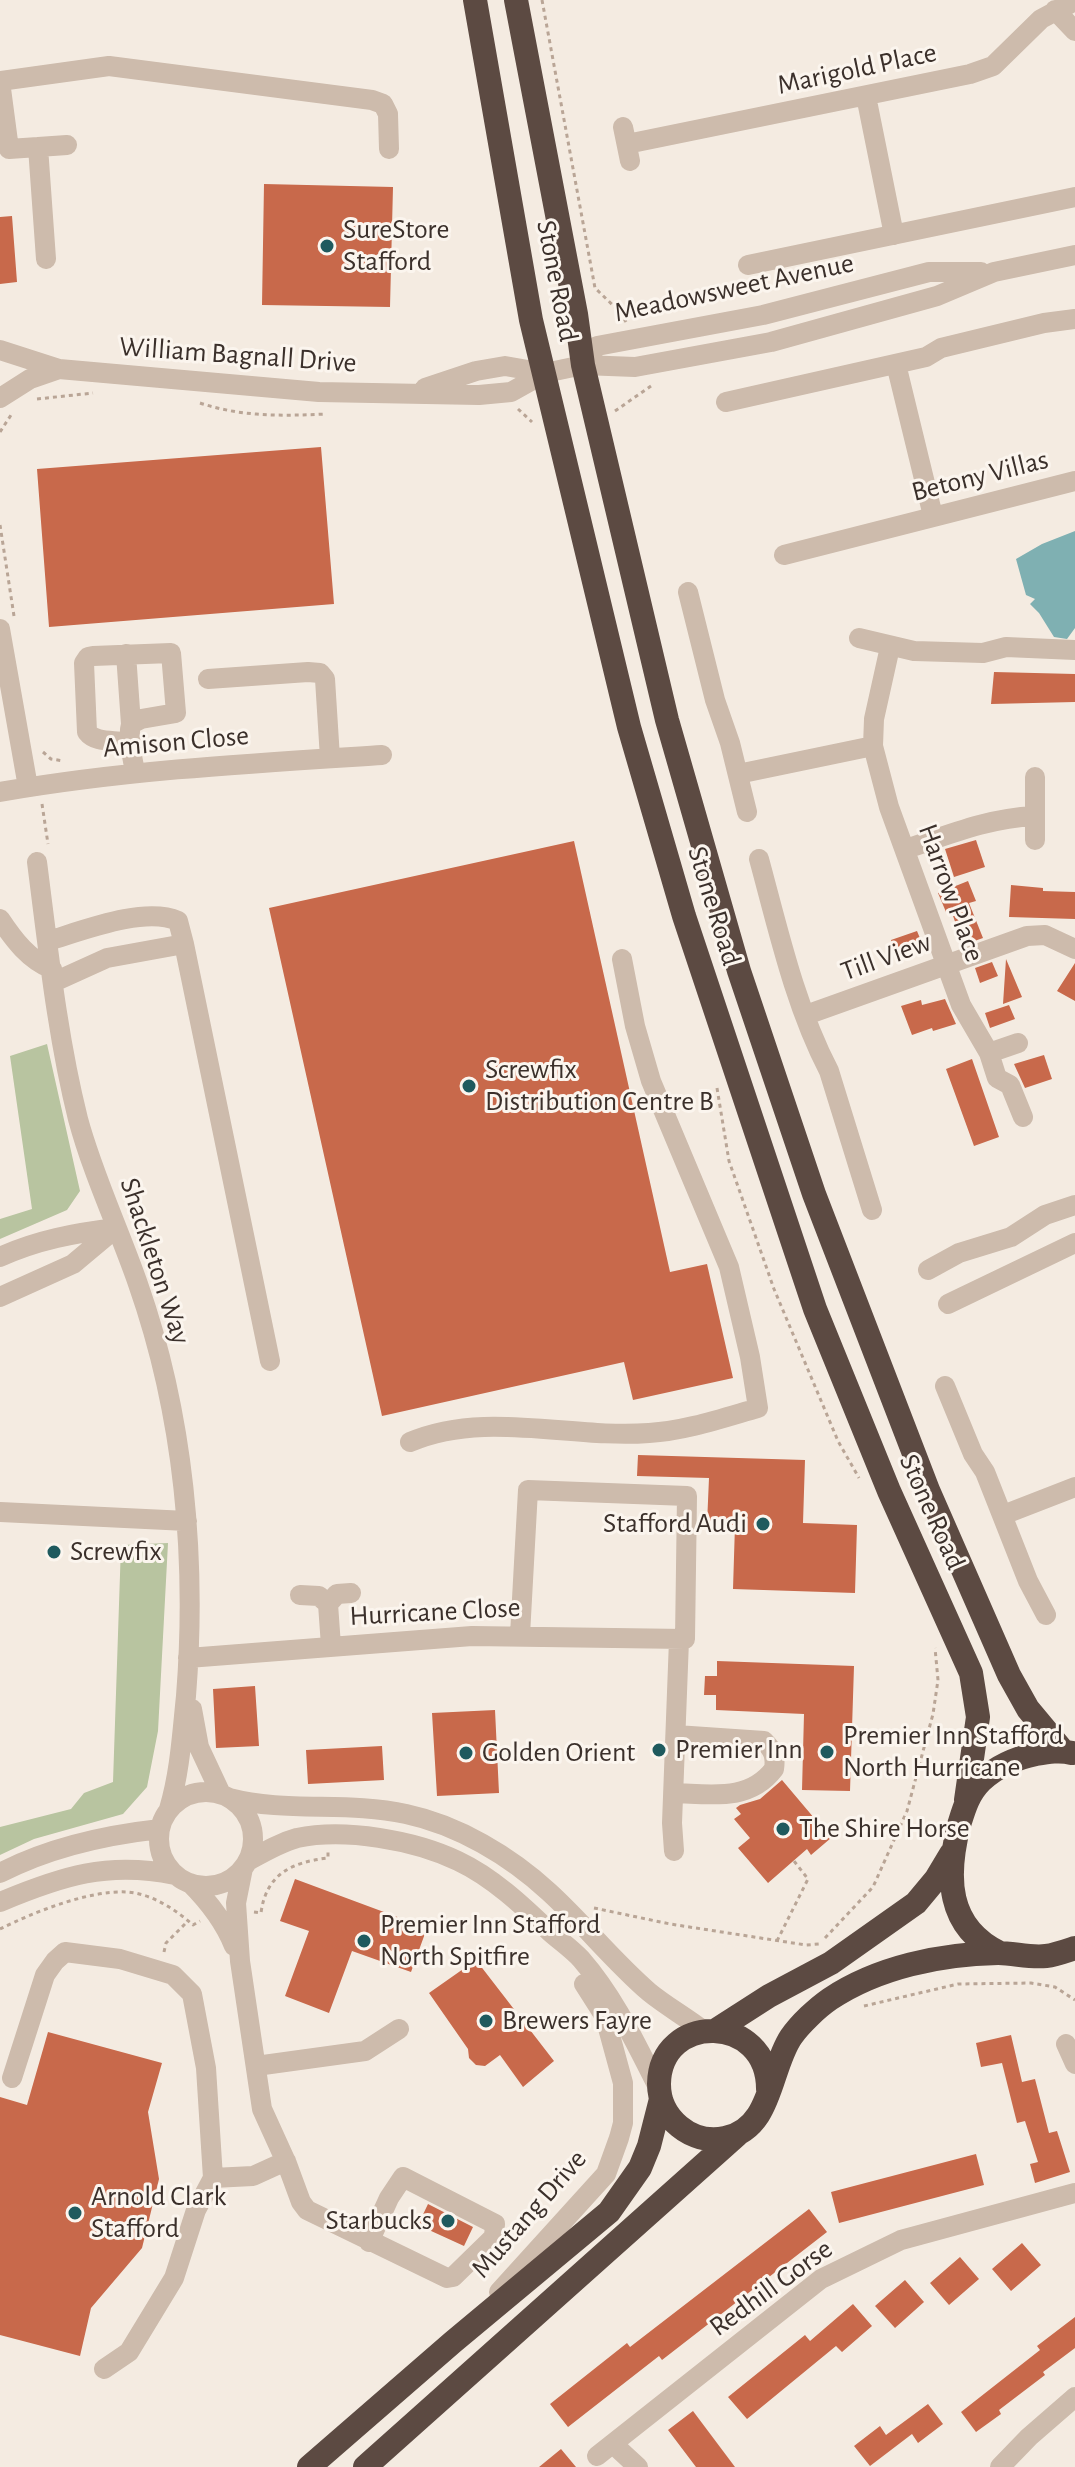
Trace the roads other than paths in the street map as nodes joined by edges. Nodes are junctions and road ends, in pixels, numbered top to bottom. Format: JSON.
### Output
{"nodes":[{"id":1,"x":475,"y":0,"type":"edge"},
{"id":2,"x":516,"y":0,"type":"edge"},
{"id":3,"x":1075,"y":1,"type":"edge"},
{"id":4,"x":1055,"y":10,"type":"junction"},
{"id":5,"x":1075,"y":31,"type":"edge"},
{"id":6,"x":0,"y":81,"type":"edge"},
{"id":7,"x":866,"y":96,"type":"junction"},
{"id":8,"x":627,"y":144,"type":"dead end"},
{"id":9,"x":67,"y":145,"type":"dead end"},
{"id":10,"x":38,"y":147,"type":"junction"},
{"id":11,"x":389,"y":149,"type":"dead end"},
{"id":12,"x":1075,"y":197,"type":"edge"},
{"id":13,"x":894,"y":235,"type":"junction"},
{"id":14,"x":1075,"y":255,"type":"edge"},
{"id":15,"x":46,"y":259,"type":"dead end"},
{"id":16,"x":748,"y":265,"type":"dead end"},
{"id":17,"x":994,"y":272,"type":"junction"},
{"id":18,"x":1069,"y":321,"type":"edge"},
{"id":19,"x":0,"y":350,"type":"edge"},
{"id":20,"x":896,"y":364,"type":"junction"},
{"id":21,"x":583,"y":365,"type":"junction"},
{"id":22,"x":59,"y":369,"type":"junction"},
{"id":23,"x":545,"y":373,"type":"junction"},
{"id":24,"x":0,"y":398,"type":"edge"},
{"id":25,"x":726,"y":402,"type":"dead end"},
{"id":26,"x":1075,"y":481,"type":"edge"},
{"id":27,"x":933,"y":516,"type":"junction"},
{"id":28,"x":784,"y":555,"type":"dead end"},
{"id":29,"x":688,"y":592,"type":"dead end"},
{"id":30,"x":8,"y":629,"type":"edge"},
{"id":31,"x":859,"y":638,"type":"dead end"},
{"id":32,"x":890,"y":647,"type":"junction"},
{"id":33,"x":1075,"y":650,"type":"edge"},
{"id":34,"x":126,"y":654,"type":"junction"},
{"id":35,"x":208,"y":679,"type":"dead end"},
{"id":36,"x":131,"y":734,"type":"junction"},
{"id":37,"x":873,"y":746,"type":"junction"},
{"id":38,"x":382,"y":755,"type":"dead end"},
{"id":39,"x":330,"y":758,"type":"junction"},
{"id":40,"x":135,"y":773,"type":"junction"},
{"id":41,"x":738,"y":774,"type":"junction"},
{"id":42,"x":1035,"y":777,"type":"dead end"},
{"id":43,"x":0,"y":792,"type":"edge"},
{"id":44,"x":34,"y":794,"type":"junction"},
{"id":45,"x":747,"y":812,"type":"dead end"},
{"id":46,"x":1034,"y":816,"type":"junction"},
{"id":47,"x":1035,"y":840,"type":"dead end"},
{"id":48,"x":906,"y":849,"type":"junction"},
{"id":49,"x":759,"y":859,"type":"dead end"},
{"id":50,"x":37,"y":862,"type":"road end"},
{"id":51,"x":0,"y":919,"type":"edge"},
{"id":52,"x":48,"y":941,"type":"junction"},
{"id":53,"x":184,"y":944,"type":"junction"},
{"id":54,"x":1075,"y":949,"type":"edge"},
{"id":55,"x":622,"y":959,"type":"dead end"},
{"id":56,"x":947,"y":965,"type":"junction"},
{"id":57,"x":53,"y":975,"type":"junction"},
{"id":58,"x":806,"y":1015,"type":"junction"},
{"id":59,"x":1018,"y":1043,"type":"dead end"},
{"id":60,"x":989,"y":1053,"type":"junction"},
{"id":61,"x":1023,"y":1117,"type":"dead end"},
{"id":62,"x":1075,"y":1205,"type":"edge"},
{"id":63,"x":872,"y":1210,"type":"dead end"},
{"id":64,"x":116,"y":1228,"type":"junction"},
{"id":65,"x":1075,"y":1243,"type":"edge"},
{"id":66,"x":0,"y":1257,"type":"edge"},
{"id":67,"x":928,"y":1270,"type":"dead end"},
{"id":68,"x":0,"y":1297,"type":"edge"},
{"id":69,"x":948,"y":1304,"type":"dead end"},
{"id":70,"x":270,"y":1361,"type":"dead end"},
{"id":71,"x":945,"y":1386,"type":"dead end"},
{"id":72,"x":410,"y":1442,"type":"dead end"},
{"id":73,"x":1075,"y":1487,"type":"edge"},
{"id":74,"x":0,"y":1512,"type":"edge"},
{"id":75,"x":1003,"y":1515,"type":"junction"},
{"id":76,"x":187,"y":1521,"type":"junction"},
{"id":77,"x":351,"y":1593,"type":"dead end"},
{"id":78,"x":300,"y":1595,"type":"dead end"},
{"id":79,"x":328,"y":1604,"type":"junction"},
{"id":80,"x":1046,"y":1615,"type":"dead end"},
{"id":81,"x":520,"y":1635,"type":"junction"},
{"id":82,"x":682,"y":1640,"type":"junction"},
{"id":83,"x":331,"y":1646,"type":"junction"},
{"id":84,"x":188,"y":1658,"type":"junction"},
{"id":85,"x":187,"y":1681,"type":"junction"},
{"id":86,"x":676,"y":1735,"type":"junction"},
{"id":87,"x":1069,"y":1752,"type":"edge"},
{"id":88,"x":674,"y":1793,"type":"junction"},
{"id":89,"x":225,"y":1796,"type":"junction"},
{"id":90,"x":966,"y":1800,"type":"junction"},
{"id":91,"x":169,"y":1809,"type":"junction"},
{"id":92,"x":160,"y":1829,"type":"junction"},
{"id":93,"x":674,"y":1851,"type":"dead end"},
{"id":94,"x":952,"y":1853,"type":"junction"},
{"id":95,"x":245,"y":1864,"type":"junction"},
{"id":96,"x":0,"y":1873,"type":"edge"},
{"id":97,"x":183,"y":1879,"type":"junction"},
{"id":98,"x":0,"y":1902,"type":"edge"},
{"id":99,"x":228,"y":1915,"type":"junction"},
{"id":100,"x":553,"y":1935,"type":"junction"},
{"id":101,"x":1075,"y":1948,"type":"edge"},
{"id":102,"x":1000,"y":1953,"type":"junction"},
{"id":103,"x":1047,"y":1956,"type":"junction"},
{"id":104,"x":1075,"y":1969,"type":"edge"},
{"id":105,"x":399,"y":2029,"type":"dead end"},
{"id":106,"x":710,"y":2030,"type":"junction"},
{"id":107,"x":1066,"y":2044,"type":"dead end"},
{"id":108,"x":1075,"y":2064,"type":"edge"},
{"id":109,"x":256,"y":2066,"type":"junction"},
{"id":110,"x":12,"y":2078,"type":"dead end"},
{"id":111,"x":768,"y":2089,"type":"junction"},
{"id":112,"x":660,"y":2094,"type":"junction"},
{"id":113,"x":738,"y":2133,"type":"junction"},
{"id":114,"x":286,"y":2161,"type":"junction"},
{"id":115,"x":213,"y":2178,"type":"junction"},
{"id":116,"x":1075,"y":2193,"type":"edge"},
{"id":117,"x":369,"y":2242,"type":"junction"},
{"id":118,"x":453,"y":2342,"type":"junction"},
{"id":119,"x":104,"y":2369,"type":"dead end"},
{"id":120,"x":1075,"y":2397,"type":"edge"},
{"id":121,"x":309,"y":2467,"type":"edge"},
{"id":122,"x":365,"y":2467,"type":"edge"},
{"id":123,"x":638,"y":2467,"type":"edge"},
{"id":124,"x":1000,"y":2467,"type":"edge"}],
"edges":[{"from":1,"to":23,"type":"highway","name":"Stone Road"},
{"from":2,"to":21,"type":"highway","name":"Stone Road"},
{"from":3,"to":4,"type":"street","name":"Marigold Place"},
{"from":4,"to":5,"type":"street"},
{"from":4,"to":7,"type":"street","name":"Marigold Place"},
{"from":6,"to":10,"type":"street"},
{"from":6,"to":11,"type":"street"},
{"from":7,"to":8,"type":"street","name":"Marigold Place"},
{"from":7,"to":13,"type":"street"},
{"from":9,"to":10,"type":"street"},
{"from":10,"to":15,"type":"street"},
{"from":12,"to":13,"type":"street"},
{"from":13,"to":16,"type":"street"},
{"from":14,"to":17,"type":"street","name":"Meadowsweet Avenue"},
{"from":17,"to":21,"type":"street","name":"Meadowsweet Avenue"},
{"from":17,"to":21,"type":"street","name":"Meadowsweet Avenue"},
{"from":18,"to":20,"type":"street"},
{"from":19,"to":22,"type":"street","name":"William Bagnall Drive"},
{"from":20,"to":25,"type":"street"},
{"from":20,"to":27,"type":"street"},
{"from":21,"to":23,"type":"street","name":"William Bagnall Drive"},
{"from":21,"to":87,"type":"highway","name":"Stone Road"},
{"from":22,"to":23,"type":"street","name":"William Bagnall Drive"},
{"from":22,"to":24,"type":"street","name":"William Bagnall Drive"},
{"from":23,"to":90,"type":"highway","name":"Stone Road"},
{"from":26,"to":27,"type":"street","name":"Betony Villas"},
{"from":27,"to":28,"type":"street","name":"Betony Villas"},
{"from":29,"to":41,"type":"street"},
{"from":30,"to":44,"type":"street"},
{"from":31,"to":32,"type":"street"},
{"from":32,"to":33,"type":"street"},
{"from":32,"to":37,"type":"street","name":"Harrow Place"},
{"from":34,"to":36,"type":"street"},
{"from":34,"to":36,"type":"street"},
{"from":34,"to":36,"type":"street"},
{"from":35,"to":39,"type":"street"},
{"from":36,"to":40,"type":"street"},
{"from":37,"to":41,"type":"street"},
{"from":37,"to":48,"type":"street","name":"Harrow Place"},
{"from":38,"to":39,"type":"street","name":"Amison Close"},
{"from":39,"to":40,"type":"street","name":"Amison Close"},
{"from":40,"to":44,"type":"street","name":"Amison Close"},
{"from":41,"to":45,"type":"street"},
{"from":42,"to":46,"type":"street"},
{"from":43,"to":44,"type":"street","name":"Amison Close"},
{"from":46,"to":47,"type":"street"},
{"from":46,"to":48,"type":"street"},
{"from":48,"to":56,"type":"street","name":"Harrow Place"},
{"from":49,"to":58,"type":"street"},
{"from":50,"to":52,"type":"street","name":"Shackleton Way"},
{"from":51,"to":57,"type":"street"},
{"from":52,"to":53,"type":"street"},
{"from":52,"to":57,"type":"street","name":"Shackleton Way"},
{"from":53,"to":57,"type":"street"},
{"from":53,"to":70,"type":"street"},
{"from":54,"to":56,"type":"street","name":"Till View"},
{"from":55,"to":72,"type":"street"},
{"from":56,"to":58,"type":"street","name":"Till View"},
{"from":56,"to":60,"type":"street","name":"Harrow Place"},
{"from":57,"to":64,"type":"street","name":"Shackleton Way"},
{"from":58,"to":63,"type":"street"},
{"from":59,"to":60,"type":"street"},
{"from":60,"to":61,"type":"street","name":"Harrow Place"},
{"from":62,"to":67,"type":"street"},
{"from":64,"to":66,"type":"street"},
{"from":64,"to":68,"type":"street"},
{"from":64,"to":76,"type":"street","name":"Shackleton Way"},
{"from":65,"to":69,"type":"street"},
{"from":71,"to":75,"type":"street"},
{"from":73,"to":75,"type":"street"},
{"from":74,"to":76,"type":"street"},
{"from":75,"to":80,"type":"street"},
{"from":76,"to":84,"type":"street","name":"Shackleton Way"},
{"from":77,"to":79,"type":"street"},
{"from":78,"to":79,"type":"street"},
{"from":79,"to":83,"type":"street"},
{"from":81,"to":82,"type":"street","name":"Hurricane Close"},
{"from":81,"to":82,"type":"street"},
{"from":81,"to":83,"type":"street","name":"Hurricane Close"},
{"from":82,"to":86,"type":"street"},
{"from":83,"to":84,"type":"street","name":"Hurricane Close"},
{"from":84,"to":85,"type":"street","name":"Shackleton Way"},
{"from":85,"to":89,"type":"street","name":"Shackleton Way"},
{"from":85,"to":91,"type":"street","name":"Shackleton Way"},
{"from":86,"to":88,"type":"street"},
{"from":86,"to":88,"type":"street"},
{"from":87,"to":90,"type":"highway"},
{"from":88,"to":93,"type":"street"},
{"from":89,"to":91,"type":"street"},
{"from":89,"to":95,"type":"street"},
{"from":89,"to":106,"type":"street"},
{"from":90,"to":94,"type":"highway","name":"Stone Road"},
{"from":91,"to":92,"type":"street"},
{"from":92,"to":96,"type":"street"},
{"from":92,"to":97,"type":"street"},
{"from":94,"to":102,"type":"highway"},
{"from":94,"to":106,"type":"highway"},
{"from":95,"to":97,"type":"street"},
{"from":95,"to":99,"type":"street"},
{"from":95,"to":100,"type":"street","name":"Mustang Drive"},
{"from":97,"to":98,"type":"street"},
{"from":97,"to":99,"type":"street"},
{"from":99,"to":109,"type":"street"},
{"from":100,"to":112,"type":"street","name":"Mustang Drive"},
{"from":100,"to":118,"type":"street","name":"Mustang Drive"},
{"from":101,"to":103,"type":"highway"},
{"from":102,"to":103,"type":"highway"},
{"from":102,"to":111,"type":"highway"},
{"from":103,"to":104,"type":"highway"},
{"from":105,"to":109,"type":"street"},
{"from":106,"to":111,"type":"highway"},
{"from":106,"to":112,"type":"highway"},
{"from":107,"to":108,"type":"street"},
{"from":109,"to":114,"type":"street"},
{"from":110,"to":115,"type":"street"},
{"from":111,"to":113,"type":"highway"},
{"from":112,"to":113,"type":"highway"},
{"from":112,"to":118,"type":"highway"},
{"from":113,"to":122,"type":"highway"},
{"from":114,"to":115,"type":"street"},
{"from":114,"to":117,"type":"street"},
{"from":115,"to":119,"type":"street"},
{"from":116,"to":123,"type":"street","name":"Redhill Gorse"},
{"from":117,"to":117,"type":"street"},
{"from":118,"to":121,"type":"highway"},
{"from":120,"to":124,"type":"street"}]}
